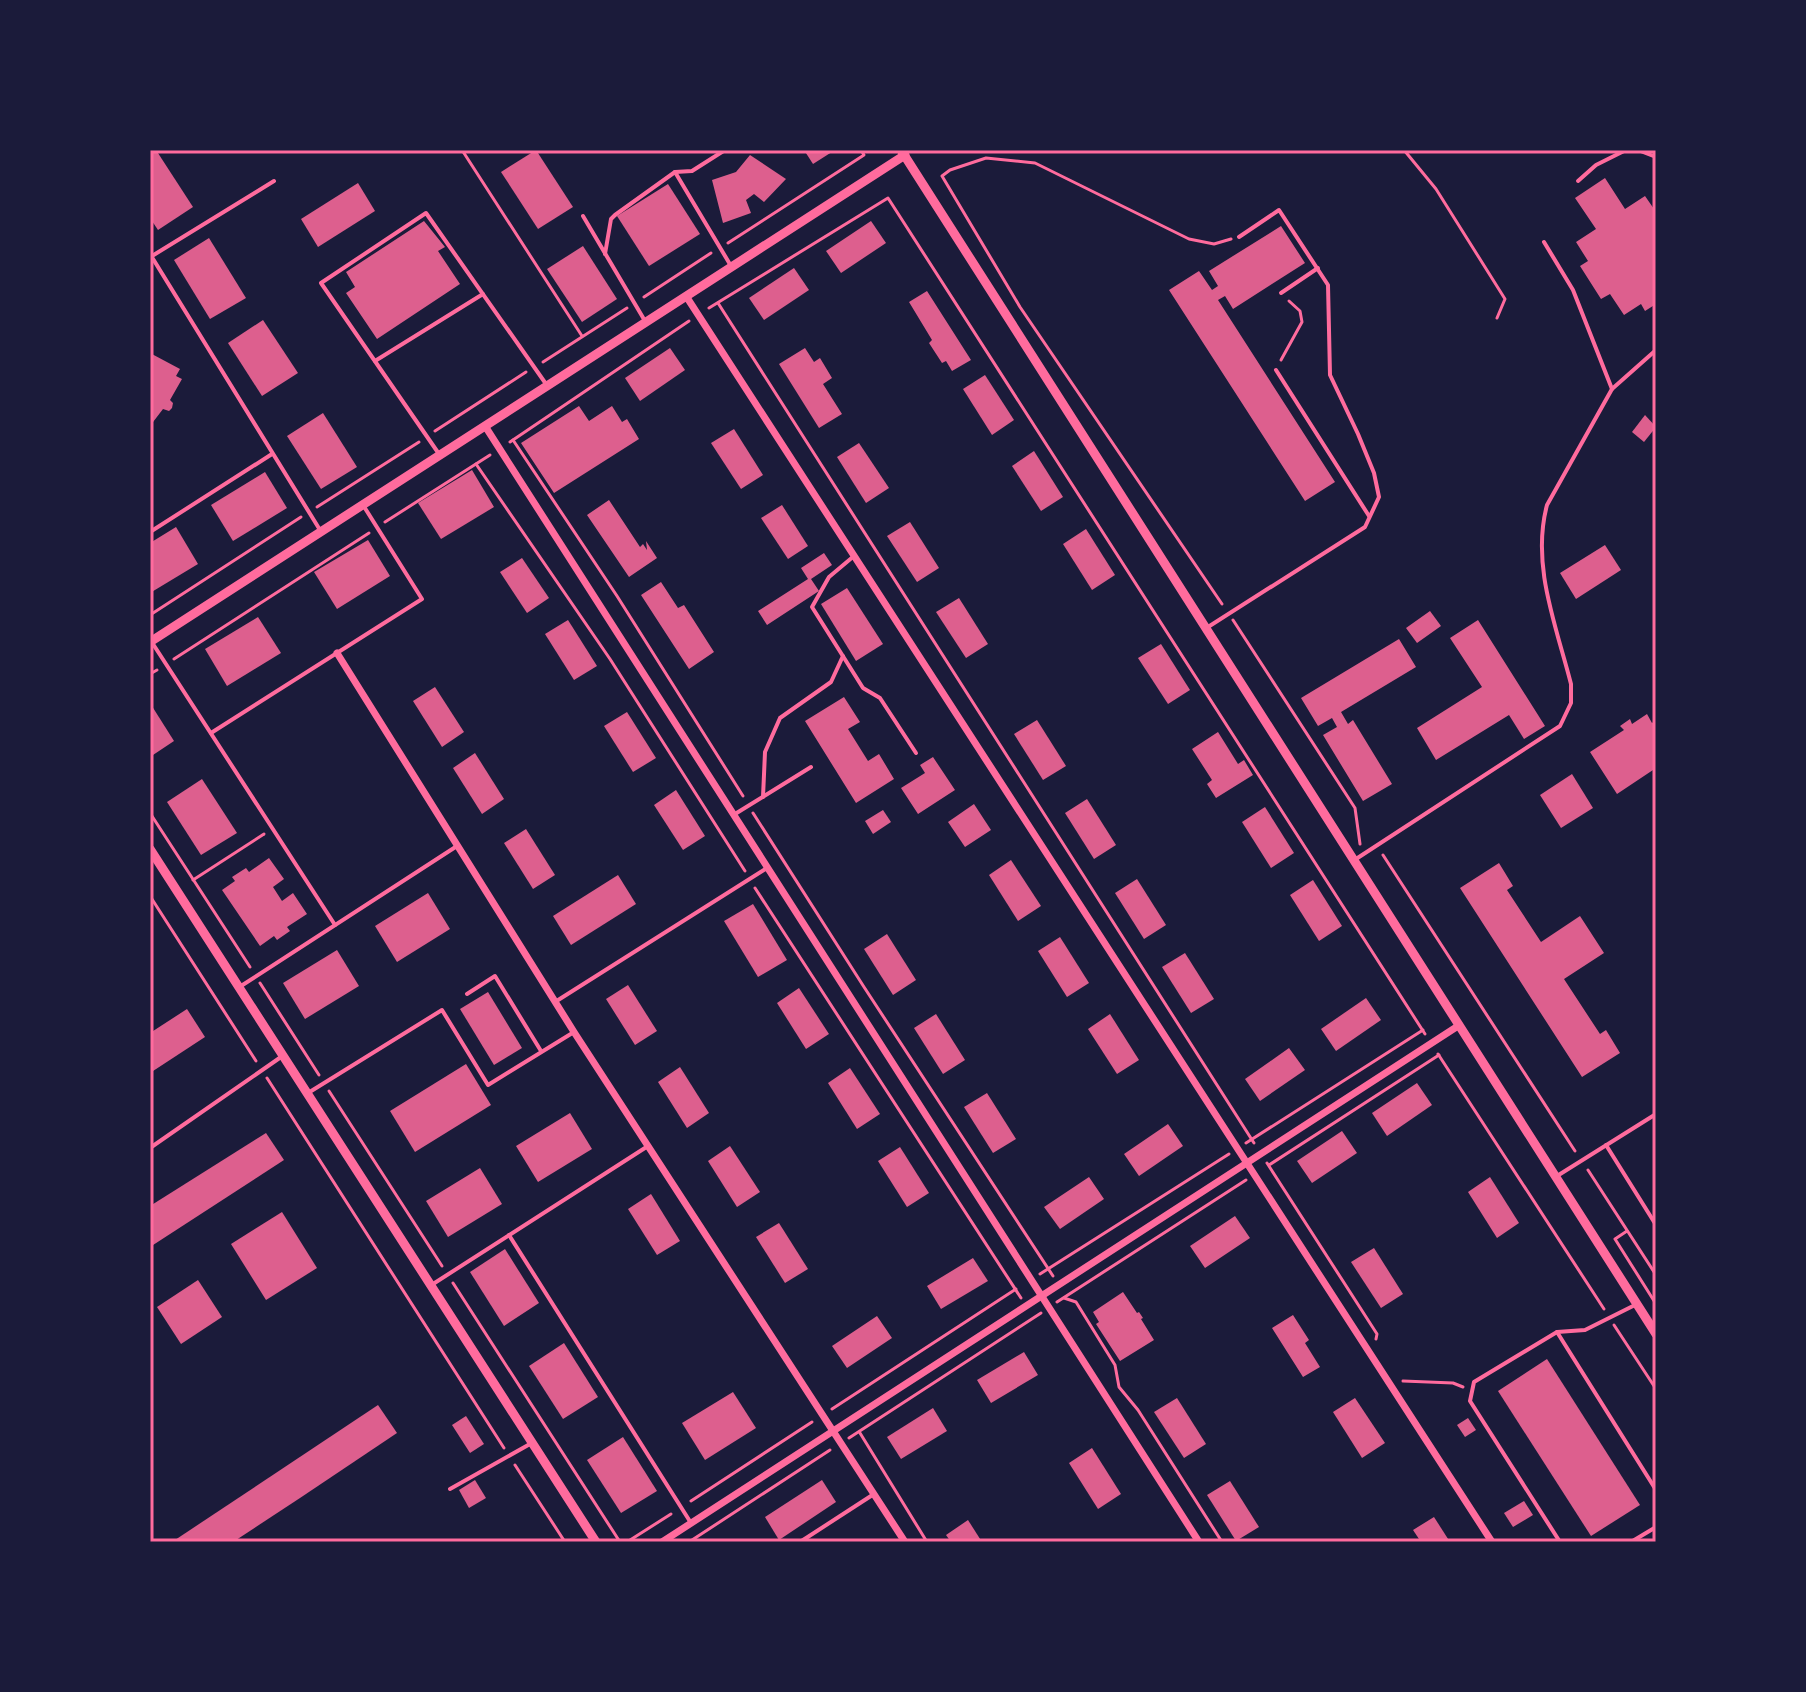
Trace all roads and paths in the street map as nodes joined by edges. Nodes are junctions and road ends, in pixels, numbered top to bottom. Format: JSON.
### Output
{"nodes":[{"id":1,"x":462,"y":150,"type":"edge"},
{"id":2,"x":725,"y":150,"type":"edge"},
{"id":3,"x":861,"y":150,"type":"edge"},
{"id":4,"x":1404,"y":150,"type":"edge"},
{"id":5,"x":1626,"y":150,"type":"edge"},
{"id":6,"x":1638,"y":150,"type":"edge"},
{"id":7,"x":903,"y":153,"type":"edge"},
{"id":8,"x":1656,"y":157,"type":"edge"},
{"id":9,"x":675,"y":172,"type":"junction"},
{"id":10,"x":274,"y":181,"type":"dead end"},
{"id":11,"x":1578,"y":181,"type":"dead end"},
{"id":12,"x":583,"y":216,"type":"dead end"},
{"id":13,"x":1239,"y":237,"type":"joint"},
{"id":14,"x":1544,"y":242,"type":"dead end"},
{"id":15,"x":720,"y":248,"type":"junction"},
{"id":16,"x":605,"y":254,"type":"junction"},
{"id":17,"x":150,"y":256,"type":"edge"},
{"id":18,"x":731,"y":267,"type":"junction"},
{"id":19,"x":1318,"y":268,"type":"junction"},
{"id":20,"x":1281,"y":293,"type":"joint"},
{"id":21,"x":483,"y":294,"type":"junction"},
{"id":22,"x":686,"y":296,"type":"junction"},
{"id":23,"x":634,"y":303,"type":"junction"},
{"id":24,"x":718,"y":303,"type":"junction"},
{"id":25,"x":698,"y":315,"type":"junction"},
{"id":26,"x":1497,"y":318,"type":"dead end"},
{"id":27,"x":645,"y":323,"type":"junction"},
{"id":28,"x":582,"y":336,"type":"junction"},
{"id":29,"x":1656,"y":350,"type":"edge"},
{"id":30,"x":1285,"y":351,"type":"dead end"},
{"id":31,"x":375,"y":361,"type":"junction"},
{"id":32,"x":534,"y":367,"type":"junction"},
{"id":33,"x":1276,"y":370,"type":"dead end"},
{"id":34,"x":547,"y":386,"type":"junction"},
{"id":35,"x":1612,"y":389,"type":"junction"},
{"id":36,"x":485,"y":426,"type":"junction"},
{"id":37,"x":427,"y":436,"type":"junction"},
{"id":38,"x":513,"y":440,"type":"junction"},
{"id":39,"x":499,"y":449,"type":"junction"},
{"id":40,"x":272,"y":454,"type":"junction"},
{"id":41,"x":440,"y":455,"type":"junction"},
{"id":42,"x":363,"y":505,"type":"junction"},
{"id":43,"x":309,"y":512,"type":"junction"},
{"id":44,"x":1369,"y":516,"type":"junction"},
{"id":45,"x":377,"y":528,"type":"junction"},
{"id":46,"x":150,"y":532,"type":"edge"},
{"id":47,"x":321,"y":532,"type":"junction"},
{"id":48,"x":854,"y":556,"type":"junction"},
{"id":49,"x":1229,"y":614,"type":"junction"},
{"id":50,"x":150,"y":615,"type":"edge"},
{"id":51,"x":1208,"y":627,"type":"junction"},
{"id":52,"x":151,"y":642,"type":"edge"},
{"id":53,"x":337,"y":653,"type":"junction"},
{"id":54,"x":843,"y":656,"type":"junction"},
{"id":55,"x":166,"y":664,"type":"junction"},
{"id":56,"x":150,"y":674,"type":"edge"},
{"id":57,"x":211,"y":733,"type":"junction"},
{"id":58,"x":916,"y":753,"type":"dead end"},
{"id":59,"x":811,"y":767,"type":"dead end"},
{"id":60,"x":763,"y":797,"type":"junction"},
{"id":61,"x":749,"y":805,"type":"junction"},
{"id":62,"x":150,"y":813,"type":"edge"},
{"id":63,"x":733,"y":815,"type":"junction"},
{"id":64,"x":273,"y":829,"type":"junction"},
{"id":65,"x":457,"y":846,"type":"junction"},
{"id":66,"x":150,"y":849,"type":"edge"},
{"id":67,"x":1382,"y":853,"type":"dead end"},
{"id":68,"x":1358,"y":858,"type":"junction"},
{"id":69,"x":767,"y":868,"type":"junction"},
{"id":70,"x":193,"y":880,"type":"junction"},
{"id":71,"x":150,"y":896,"type":"edge"},
{"id":72,"x":335,"y":925,"type":"junction"},
{"id":73,"x":256,"y":977,"type":"junction"},
{"id":74,"x":239,"y":987,"type":"junction"},
{"id":75,"x":467,"y":994,"type":"dead end"},
{"id":76,"x":555,"y":1002,"type":"junction"},
{"id":77,"x":1458,"y":1026,"type":"junction"},
{"id":78,"x":574,"y":1032,"type":"junction"},
{"id":79,"x":1432,"y":1043,"type":"junction"},
{"id":80,"x":541,"y":1051,"type":"junction"},
{"id":81,"x":1439,"y":1055,"type":"junction"},
{"id":82,"x":283,"y":1056,"type":"junction"},
{"id":83,"x":262,"y":1071,"type":"junction"},
{"id":84,"x":324,"y":1083,"type":"junction"},
{"id":85,"x":307,"y":1093,"type":"junction"},
{"id":86,"x":1656,"y":1114,"type":"edge"},
{"id":87,"x":1606,"y":1145,"type":"junction"},
{"id":88,"x":648,"y":1146,"type":"junction"},
{"id":89,"x":150,"y":1148,"type":"edge"},
{"id":90,"x":1261,"y":1154,"type":"junction"},
{"id":91,"x":1581,"y":1160,"type":"junction"},
{"id":92,"x":1247,"y":1163,"type":"junction"},
{"id":93,"x":1269,"y":1165,"type":"junction"},
{"id":94,"x":1254,"y":1175,"type":"junction"},
{"id":95,"x":1555,"y":1177,"type":"junction"},
{"id":96,"x":1656,"y":1225,"type":"edge"},
{"id":97,"x":1627,"y":1231,"type":"junction"},
{"id":98,"x":509,"y":1235,"type":"junction"},
{"id":99,"x":447,"y":1274,"type":"junction"},
{"id":100,"x":1656,"y":1275,"type":"edge"},
{"id":101,"x":431,"y":1285,"type":"junction"},
{"id":102,"x":1059,"y":1285,"type":"junction"},
{"id":103,"x":1042,"y":1296,"type":"junction"},
{"id":104,"x":1064,"y":1298,"type":"junction"},
{"id":105,"x":1637,"y":1304,"type":"junction"},
{"id":106,"x":1656,"y":1304,"type":"edge"},
{"id":107,"x":1049,"y":1308,"type":"junction"},
{"id":108,"x":1609,"y":1318,"type":"junction"},
{"id":109,"x":1557,"y":1332,"type":"junction"},
{"id":110,"x":1656,"y":1334,"type":"edge"},
{"id":111,"x":1373,"y":1359,"type":"junction"},
{"id":112,"x":1387,"y":1381,"type":"junction"},
{"id":113,"x":1656,"y":1389,"type":"edge"},
{"id":114,"x":1472,"y":1390,"type":"junction"},
{"id":115,"x":834,"y":1431,"type":"junction"},
{"id":116,"x":859,"y":1431,"type":"junction"},
{"id":117,"x":532,"y":1443,"type":"junction"},
{"id":118,"x":841,"y":1443,"type":"junction"},
{"id":119,"x":509,"y":1456,"type":"junction"},
{"id":120,"x":450,"y":1489,"type":"dead end"},
{"id":121,"x":1656,"y":1490,"type":"edge"},
{"id":122,"x":874,"y":1494,"type":"junction"},
{"id":123,"x":691,"y":1523,"type":"junction"},
{"id":124,"x":1656,"y":1527,"type":"edge"},
{"id":125,"x":565,"y":1542,"type":"edge"},
{"id":126,"x":596,"y":1542,"type":"edge"},
{"id":127,"x":620,"y":1542,"type":"edge"},
{"id":128,"x":662,"y":1542,"type":"edge"},
{"id":129,"x":689,"y":1542,"type":"edge"},
{"id":130,"x":800,"y":1542,"type":"edge"},
{"id":131,"x":905,"y":1542,"type":"edge"},
{"id":132,"x":927,"y":1542,"type":"edge"},
{"id":133,"x":1199,"y":1542,"type":"edge"},
{"id":134,"x":1222,"y":1542,"type":"edge"},
{"id":135,"x":1492,"y":1542,"type":"edge"},
{"id":136,"x":1560,"y":1542,"type":"edge"},
{"id":137,"x":1631,"y":1542,"type":"edge"}],
"edges":[{"from":1,"to":28,"type":"path"},
{"from":2,"to":9,"type":"lane"},
{"from":3,"to":15,"type":"path"},
{"from":4,"to":26,"type":"path"},
{"from":5,"to":11,"type":"lane"},
{"from":6,"to":8,"type":"lane"},
{"from":7,"to":18,"type":"street"},
{"from":7,"to":51,"type":"street"},
{"from":9,"to":15,"type":"lane"},
{"from":9,"to":16,"type":"lane"},
{"from":10,"to":17,"type":"lane"},
{"from":12,"to":16,"type":"lane"},
{"from":13,"to":19,"type":"lane"},
{"from":13,"to":49,"type":"path"},
{"from":14,"to":35,"type":"lane"},
{"from":15,"to":18,"type":"lane"},
{"from":15,"to":23,"type":"path"},
{"from":16,"to":23,"type":"lane"},
{"from":17,"to":40,"type":"lane"},
{"from":18,"to":22,"type":"street"},
{"from":19,"to":20,"type":"lane"},
{"from":19,"to":44,"type":"lane"},
{"from":20,"to":30,"type":"path"},
{"from":21,"to":31,"type":"lane"},
{"from":21,"to":31,"type":"lane"},
{"from":21,"to":32,"type":"lane"},
{"from":22,"to":25,"type":"street"},
{"from":22,"to":27,"type":"street"},
{"from":23,"to":27,"type":"lane"},
{"from":23,"to":28,"type":"path"},
{"from":24,"to":25,"type":"path"},
{"from":24,"to":79,"type":"path"},
{"from":24,"to":90,"type":"path"},
{"from":25,"to":38,"type":"path"},
{"from":25,"to":48,"type":"street"},
{"from":27,"to":34,"type":"street"},
{"from":28,"to":32,"type":"path"},
{"from":29,"to":35,"type":"lane"},
{"from":31,"to":37,"type":"lane"},
{"from":32,"to":34,"type":"lane"},
{"from":32,"to":37,"type":"path"},
{"from":33,"to":44,"type":"lane"},
{"from":34,"to":36,"type":"street"},
{"from":35,"to":68,"type":"lane"},
{"from":36,"to":39,"type":"street"},
{"from":36,"to":41,"type":"street"},
{"from":37,"to":41,"type":"lane"},
{"from":37,"to":43,"type":"path"},
{"from":38,"to":39,"type":"path"},
{"from":38,"to":61,"type":"path"},
{"from":39,"to":45,"type":"path"},
{"from":39,"to":63,"type":"street"},
{"from":40,"to":43,"type":"lane"},
{"from":40,"to":46,"type":"lane"},
{"from":41,"to":42,"type":"street"},
{"from":42,"to":45,"type":"lane"},
{"from":42,"to":47,"type":"street"},
{"from":43,"to":47,"type":"lane"},
{"from":43,"to":50,"type":"path"},
{"from":44,"to":49,"type":"lane"},
{"from":45,"to":53,"type":"lane"},
{"from":45,"to":55,"type":"path"},
{"from":47,"to":52,"type":"street"},
{"from":48,"to":54,"type":"lane"},
{"from":48,"to":92,"type":"street"},
{"from":49,"to":51,"type":"lane"},
{"from":49,"to":68,"type":"path"},
{"from":51,"to":68,"type":"street"},
{"from":52,"to":55,"type":"lane"},
{"from":53,"to":57,"type":"lane"},
{"from":53,"to":65,"type":"street"},
{"from":54,"to":58,"type":"lane"},
{"from":54,"to":60,"type":"lane"},
{"from":55,"to":56,"type":"path"},
{"from":55,"to":57,"type":"lane"},
{"from":57,"to":64,"type":"lane"},
{"from":59,"to":60,"type":"lane"},
{"from":60,"to":61,"type":"lane"},
{"from":61,"to":63,"type":"lane"},
{"from":61,"to":102,"type":"path"},
{"from":62,"to":70,"type":"path"},
{"from":63,"to":69,"type":"street"},
{"from":64,"to":70,"type":"path"},
{"from":64,"to":72,"type":"lane"},
{"from":65,"to":72,"type":"lane"},
{"from":65,"to":76,"type":"street"},
{"from":66,"to":74,"type":"street"},
{"from":67,"to":91,"type":"path"},
{"from":68,"to":77,"type":"street"},
{"from":69,"to":76,"type":"lane"},
{"from":69,"to":103,"type":"street"},
{"from":70,"to":73,"type":"path"},
{"from":71,"to":83,"type":"path"},
{"from":72,"to":73,"type":"lane"},
{"from":73,"to":74,"type":"lane"},
{"from":73,"to":84,"type":"path"},
{"from":74,"to":82,"type":"street"},
{"from":75,"to":80,"type":"lane"},
{"from":76,"to":78,"type":"street"},
{"from":77,"to":79,"type":"street"},
{"from":77,"to":95,"type":"street"},
{"from":78,"to":80,"type":"lane"},
{"from":78,"to":88,"type":"street"},
{"from":79,"to":81,"type":"path"},
{"from":79,"to":90,"type":"street"},
{"from":80,"to":84,"type":"lane"},
{"from":81,"to":93,"type":"path"},
{"from":81,"to":108,"type":"path"},
{"from":82,"to":83,"type":"lane"},
{"from":82,"to":85,"type":"street"},
{"from":83,"to":89,"type":"lane"},
{"from":83,"to":119,"type":"path"},
{"from":84,"to":85,"type":"lane"},
{"from":84,"to":99,"type":"path"},
{"from":85,"to":101,"type":"street"},
{"from":86,"to":87,"type":"lane"},
{"from":87,"to":91,"type":"lane"},
{"from":87,"to":96,"type":"lane"},
{"from":88,"to":98,"type":"lane"},
{"from":88,"to":115,"type":"street"},
{"from":90,"to":92,"type":"street"},
{"from":90,"to":93,"type":"path"},
{"from":91,"to":95,"type":"lane"},
{"from":91,"to":97,"type":"path"},
{"from":92,"to":94,"type":"street"},
{"from":92,"to":102,"type":"street"},
{"from":93,"to":94,"type":"path"},
{"from":93,"to":111,"type":"path"},
{"from":94,"to":104,"type":"path"},
{"from":94,"to":111,"type":"street"},
{"from":95,"to":105,"type":"street"},
{"from":97,"to":100,"type":"path"},
{"from":97,"to":106,"type":"path"},
{"from":98,"to":99,"type":"lane"},
{"from":98,"to":123,"type":"lane"},
{"from":99,"to":101,"type":"lane"},
{"from":99,"to":127,"type":"path"},
{"from":101,"to":117,"type":"street"},
{"from":102,"to":103,"type":"street"},
{"from":103,"to":107,"type":"street"},
{"from":103,"to":115,"type":"street"},
{"from":104,"to":107,"type":"path"},
{"from":104,"to":134,"type":"path"},
{"from":105,"to":108,"type":"lane"},
{"from":105,"to":110,"type":"street"},
{"from":107,"to":116,"type":"path"},
{"from":107,"to":133,"type":"street"},
{"from":108,"to":109,"type":"lane"},
{"from":108,"to":113,"type":"path"},
{"from":109,"to":114,"type":"lane"},
{"from":109,"to":121,"type":"lane"},
{"from":111,"to":112,"type":"street"},
{"from":112,"to":114,"type":"path"},
{"from":112,"to":135,"type":"street"},
{"from":114,"to":136,"type":"lane"},
{"from":115,"to":118,"type":"street"},
{"from":115,"to":123,"type":"street"},
{"from":116,"to":118,"type":"path"},
{"from":116,"to":132,"type":"path"},
{"from":117,"to":119,"type":"lane"},
{"from":117,"to":126,"type":"street"},
{"from":118,"to":122,"type":"street"},
{"from":118,"to":129,"type":"path"},
{"from":119,"to":120,"type":"lane"},
{"from":119,"to":125,"type":"path"},
{"from":122,"to":130,"type":"lane"},
{"from":122,"to":131,"type":"street"},
{"from":123,"to":128,"type":"street"},
{"from":124,"to":137,"type":"lane"}]}
